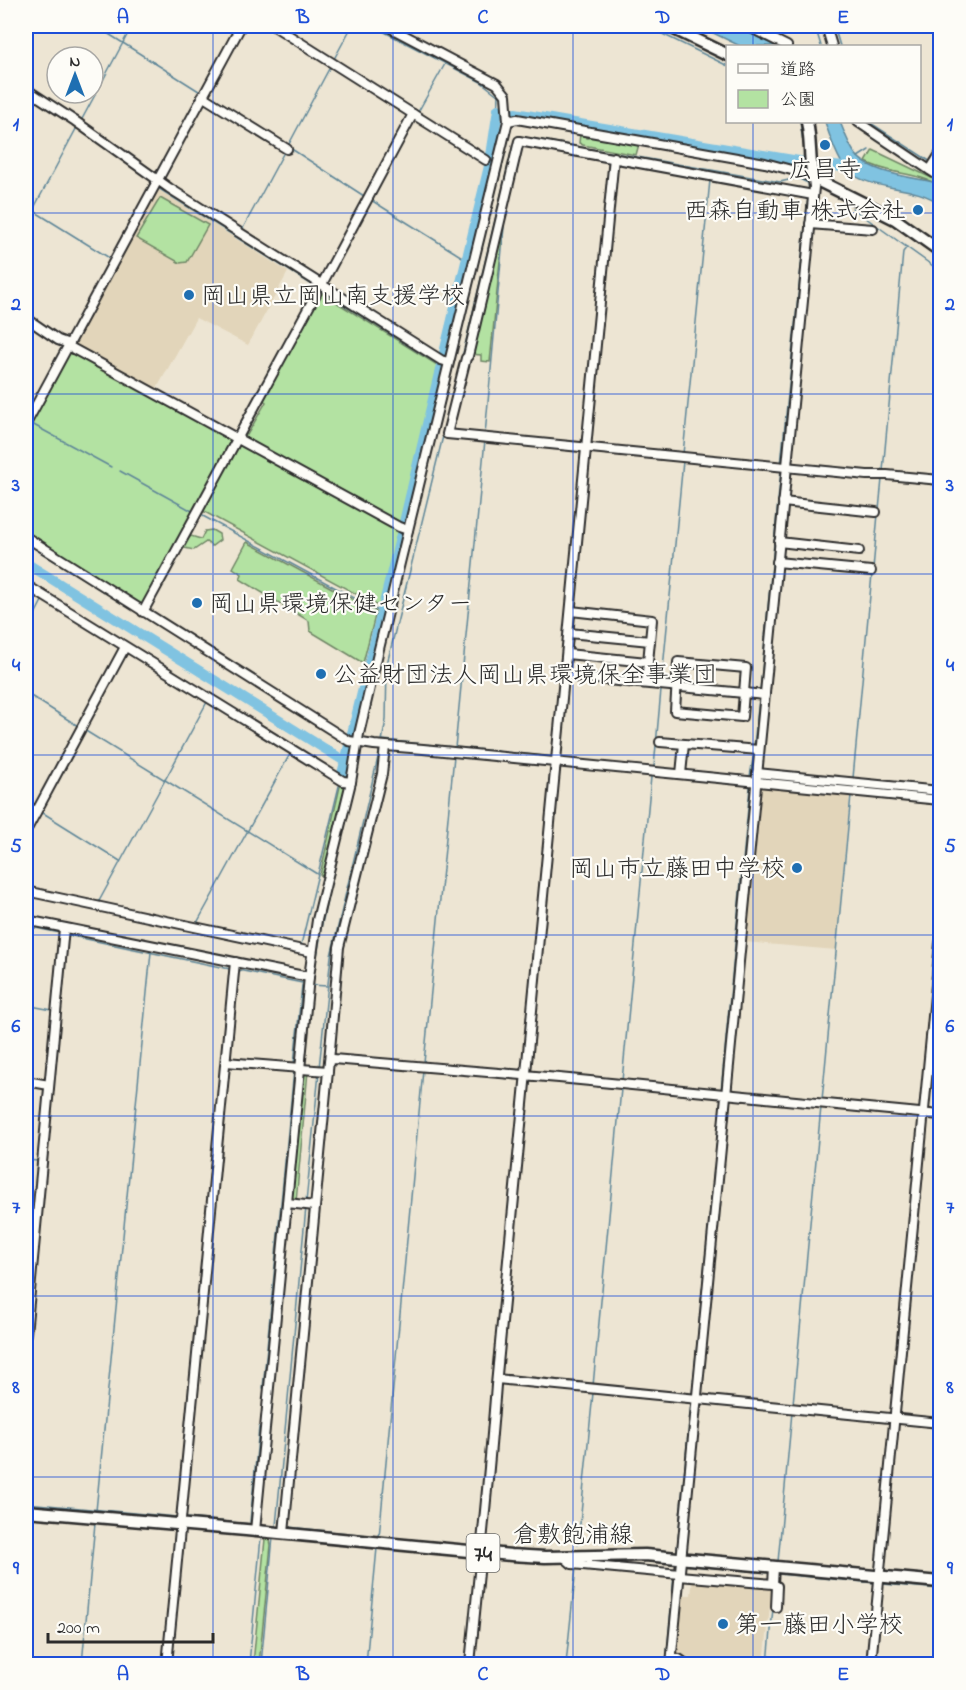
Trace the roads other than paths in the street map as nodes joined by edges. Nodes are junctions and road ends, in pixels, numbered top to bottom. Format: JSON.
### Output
{"nodes":[{"id":1,"x":241,"y":26,"type":"edge"},
{"id":2,"x":274,"y":26,"type":"edge"},
{"id":3,"x":387,"y":26,"type":"edge"},
{"id":4,"x":668,"y":26,"type":"edge"},
{"id":5,"x":747,"y":26,"type":"edge"},
{"id":6,"x":826,"y":26,"type":"edge"},
{"id":7,"x":785,"y":45,"type":"edge"},
{"id":8,"x":832,"y":45,"type":"edge"},
{"id":9,"x":726,"y":54,"type":"edge"},
{"id":10,"x":26,"y":89,"type":"edge"},
{"id":11,"x":202,"y":96,"type":"junction"},
{"id":12,"x":413,"y":114,"type":"junction"},
{"id":13,"x":508,"y":121,"type":"junction"},
{"id":14,"x":807,"y":123,"type":"edge"},
{"id":15,"x":860,"y":123,"type":"edge"},
{"id":16,"x":286,"y":148,"type":"dead end"},
{"id":17,"x":940,"y":153,"type":"edge"},
{"id":18,"x":613,"y":157,"type":"junction"},
{"id":19,"x":486,"y":160,"type":"dead end"},
{"id":20,"x":932,"y":166,"type":"junction"},
{"id":21,"x":940,"y":177,"type":"edge"},
{"id":22,"x":813,"y":178,"type":"junction"},
{"id":23,"x":156,"y":180,"type":"junction"},
{"id":24,"x":813,"y":195,"type":"junction"},
{"id":25,"x":810,"y":224,"type":"junction"},
{"id":26,"x":873,"y":229,"type":"dead end"},
{"id":27,"x":940,"y":251,"type":"edge"},
{"id":28,"x":322,"y":284,"type":"junction"},
{"id":29,"x":316,"y":294,"type":"dead end"},
{"id":30,"x":26,"y":318,"type":"edge"},
{"id":31,"x":68,"y":345,"type":"junction"},
{"id":32,"x":449,"y":358,"type":"junction"},
{"id":33,"x":463,"y":358,"type":"junction"},
{"id":34,"x":26,"y":424,"type":"edge"},
{"id":35,"x":237,"y":439,"type":"junction"},
{"id":36,"x":584,"y":448,"type":"junction"},
{"id":37,"x":783,"y":467,"type":"junction"},
{"id":38,"x":940,"y":480,"type":"edge"},
{"id":39,"x":783,"y":502,"type":"junction"},
{"id":40,"x":876,"y":512,"type":"dead end"},
{"id":41,"x":408,"y":530,"type":"junction"},
{"id":42,"x":26,"y":537,"type":"edge"},
{"id":43,"x":779,"y":542,"type":"junction"},
{"id":44,"x":859,"y":550,"type":"dead end"},
{"id":45,"x":777,"y":562,"type":"junction"},
{"id":46,"x":871,"y":572,"type":"dead end"},
{"id":47,"x":26,"y":585,"type":"edge"},
{"id":48,"x":571,"y":611,"type":"junction"},
{"id":49,"x":143,"y":612,"type":"junction"},
{"id":50,"x":569,"y":633,"type":"junction"},
{"id":51,"x":650,"y":641,"type":"junction"},
{"id":52,"x":125,"y":647,"type":"junction"},
{"id":53,"x":567,"y":654,"type":"junction"},
{"id":54,"x":647,"y":662,"type":"junction"},
{"id":55,"x":565,"y":676,"type":"junction"},
{"id":56,"x":646,"y":683,"type":"junction"},
{"id":57,"x":676,"y":686,"type":"junction"},
{"id":58,"x":744,"y":693,"type":"junction"},
{"id":59,"x":761,"y":695,"type":"junction"},
{"id":60,"x":353,"y":742,"type":"junction"},
{"id":61,"x":660,"y":742,"type":"dead end"},
{"id":62,"x":684,"y":744,"type":"junction"},
{"id":63,"x":382,"y":746,"type":"junction"},
{"id":64,"x":756,"y":750,"type":"junction"},
{"id":65,"x":557,"y":759,"type":"junction"},
{"id":66,"x":681,"y":771,"type":"junction"},
{"id":67,"x":757,"y":778,"type":"junction"},
{"id":68,"x":351,"y":783,"type":"junction"},
{"id":69,"x":940,"y":791,"type":"edge"},
{"id":70,"x":940,"y":800,"type":"edge"},
{"id":71,"x":26,"y":805,"type":"edge"},
{"id":72,"x":36,"y":812,"type":"junction"},
{"id":73,"x":26,"y":831,"type":"edge"},
{"id":74,"x":26,"y":891,"type":"edge"},
{"id":75,"x":26,"y":920,"type":"edge"},
{"id":76,"x":64,"y":932,"type":"junction"},
{"id":77,"x":940,"y":943,"type":"edge"},
{"id":78,"x":312,"y":952,"type":"junction"},
{"id":79,"x":234,"y":967,"type":"junction"},
{"id":80,"x":308,"y":983,"type":"junction"},
{"id":81,"x":329,"y":1061,"type":"junction"},
{"id":82,"x":227,"y":1062,"type":"junction"},
{"id":83,"x":301,"y":1068,"type":"junction"},
{"id":84,"x":322,"y":1071,"type":"junction"},
{"id":85,"x":525,"y":1075,"type":"junction"},
{"id":86,"x":26,"y":1081,"type":"edge"},
{"id":87,"x":47,"y":1084,"type":"junction"},
{"id":88,"x":726,"y":1094,"type":"junction"},
{"id":89,"x":924,"y":1113,"type":"junction"},
{"id":90,"x":940,"y":1115,"type":"edge"},
{"id":91,"x":287,"y":1203,"type":"junction"},
{"id":92,"x":309,"y":1205,"type":"junction"},
{"id":93,"x":26,"y":1334,"type":"edge"},
{"id":94,"x":497,"y":1379,"type":"junction"},
{"id":95,"x":693,"y":1398,"type":"junction"},
{"id":96,"x":893,"y":1418,"type":"junction"},
{"id":97,"x":940,"y":1423,"type":"edge"},
{"id":98,"x":26,"y":1511,"type":"edge"},
{"id":99,"x":181,"y":1520,"type":"junction"},
{"id":100,"x":255,"y":1531,"type":"junction"},
{"id":101,"x":284,"y":1533,"type":"junction"},
{"id":102,"x":482,"y":1553,"type":"junction"},
{"id":103,"x":564,"y":1557,"type":"junction"},
{"id":104,"x":681,"y":1558,"type":"junction"},
{"id":105,"x":677,"y":1574,"type":"junction"},
{"id":106,"x":774,"y":1575,"type":"junction"},
{"id":107,"x":879,"y":1581,"type":"junction"},
{"id":108,"x":940,"y":1582,"type":"edge"},
{"id":109,"x":776,"y":1606,"type":"dead end"},
{"id":110,"x":671,"y":1661,"type":"edge"},
{"id":111,"x":167,"y":1665,"type":"edge"},
{"id":112,"x":470,"y":1665,"type":"edge"},
{"id":113,"x":686,"y":1665,"type":"edge"},
{"id":114,"x":871,"y":1665,"type":"edge"}],
"edges":[{"from":1,"to":11,"type":"street"},
{"from":2,"to":12,"type":"street"},
{"from":3,"to":13,"type":"street"},
{"from":4,"to":9,"type":"main road"},
{"from":5,"to":7,"type":"street"},
{"from":6,"to":8,"type":"street"},
{"from":10,"to":23,"type":"street"},
{"from":11,"to":16,"type":"street"},
{"from":11,"to":23,"type":"street"},
{"from":12,"to":19,"type":"street"},
{"from":12,"to":28,"type":"street"},
{"from":13,"to":22,"type":"street"},
{"from":13,"to":32,"type":"street"},
{"from":14,"to":22,"type":"main road"},
{"from":15,"to":20,"type":"street"},
{"from":17,"to":20,"type":"street"},
{"from":18,"to":24,"type":"street"},
{"from":18,"to":33,"type":"street"},
{"from":18,"to":36,"type":"street"},
{"from":20,"to":21,"type":"street"},
{"from":22,"to":24,"type":"street"},
{"from":22,"to":27,"type":"main road"},
{"from":23,"to":28,"type":"street"},
{"from":23,"to":31,"type":"street"},
{"from":24,"to":25,"type":"street"},
{"from":25,"to":26,"type":"street"},
{"from":25,"to":37,"type":"street"},
{"from":28,"to":32,"type":"street"},
{"from":29,"to":35,"type":"street"},
{"from":30,"to":31,"type":"street"},
{"from":31,"to":34,"type":"street"},
{"from":31,"to":35,"type":"street"},
{"from":32,"to":33,"type":"street"},
{"from":32,"to":41,"type":"street"},
{"from":33,"to":36,"type":"street"},
{"from":35,"to":41,"type":"street"},
{"from":35,"to":49,"type":"street"},
{"from":36,"to":37,"type":"street"},
{"from":36,"to":48,"type":"street"},
{"from":37,"to":38,"type":"street"},
{"from":37,"to":39,"type":"street"},
{"from":39,"to":40,"type":"street"},
{"from":39,"to":43,"type":"street"},
{"from":41,"to":60,"type":"street"},
{"from":42,"to":49,"type":"street"},
{"from":43,"to":44,"type":"street"},
{"from":43,"to":45,"type":"street"},
{"from":45,"to":46,"type":"street"},
{"from":45,"to":59,"type":"street"},
{"from":47,"to":52,"type":"street"},
{"from":48,"to":50,"type":"street"},
{"from":48,"to":51,"type":"street"},
{"from":49,"to":60,"type":"street"},
{"from":50,"to":51,"type":"street"},
{"from":50,"to":53,"type":"street"},
{"from":51,"to":54,"type":"street"},
{"from":52,"to":68,"type":"street"},
{"from":52,"to":72,"type":"street"},
{"from":53,"to":54,"type":"street"},
{"from":53,"to":55,"type":"street"},
{"from":54,"to":56,"type":"street"},
{"from":55,"to":56,"type":"street"},
{"from":55,"to":65,"type":"street"},
{"from":56,"to":57,"type":"street"},
{"from":57,"to":58,"type":"street"},
{"from":57,"to":58,"type":"street"},
{"from":57,"to":58,"type":"street"},
{"from":58,"to":59,"type":"street"},
{"from":59,"to":64,"type":"street"},
{"from":60,"to":63,"type":"street"},
{"from":60,"to":68,"type":"street"},
{"from":61,"to":62,"type":"street"},
{"from":62,"to":64,"type":"street"},
{"from":62,"to":66,"type":"street"},
{"from":63,"to":65,"type":"street"},
{"from":63,"to":81,"type":"street"},
{"from":64,"to":67,"type":"street"},
{"from":65,"to":66,"type":"street"},
{"from":65,"to":85,"type":"street"},
{"from":66,"to":67,"type":"street"},
{"from":67,"to":69,"type":"street"},
{"from":67,"to":70,"type":"street"},
{"from":67,"to":88,"type":"street"},
{"from":68,"to":78,"type":"street"},
{"from":71,"to":72,"type":"street"},
{"from":72,"to":73,"type":"street"},
{"from":74,"to":78,"type":"street"},
{"from":75,"to":76,"type":"street"},
{"from":76,"to":79,"type":"street"},
{"from":76,"to":87,"type":"street"},
{"from":77,"to":89,"type":"street"},
{"from":78,"to":80,"type":"street"},
{"from":79,"to":80,"type":"street"},
{"from":79,"to":82,"type":"street"},
{"from":80,"to":83,"type":"street"},
{"from":81,"to":84,"type":"street"},
{"from":81,"to":85,"type":"street"},
{"from":82,"to":83,"type":"street"},
{"from":82,"to":99,"type":"street"},
{"from":83,"to":84,"type":"street"},
{"from":83,"to":91,"type":"street"},
{"from":84,"to":92,"type":"street"},
{"from":85,"to":88,"type":"street"},
{"from":85,"to":94,"type":"street"},
{"from":86,"to":87,"type":"street"},
{"from":87,"to":93,"type":"street"},
{"from":88,"to":89,"type":"street"},
{"from":88,"to":95,"type":"street"},
{"from":89,"to":90,"type":"street"},
{"from":89,"to":96,"type":"street"},
{"from":91,"to":92,"type":"street"},
{"from":91,"to":100,"type":"street"},
{"from":92,"to":101,"type":"street"},
{"from":94,"to":95,"type":"street"},
{"from":94,"to":102,"type":"street"},
{"from":95,"to":96,"type":"street"},
{"from":95,"to":104,"type":"street"},
{"from":96,"to":97,"type":"street"},
{"from":96,"to":107,"type":"street"},
{"from":98,"to":99,"type":"main road","name":"倉敷飽浦線","number":"74"},
{"from":99,"to":100,"type":"main road","name":"倉敷飽浦線","number":"74"},
{"from":99,"to":111,"type":"street"},
{"from":100,"to":101,"type":"main road","name":"倉敷飽浦線","number":"74"},
{"from":101,"to":102,"type":"main road","name":"倉敷飽浦線","number":"74"},
{"from":102,"to":103,"type":"main road","name":"倉敷飽浦線","number":"74"},
{"from":102,"to":112,"type":"street"},
{"from":103,"to":104,"type":"main road","name":"倉敷飽浦線","number":"74"},
{"from":103,"to":105,"type":"street"},
{"from":104,"to":105,"type":"street"},
{"from":104,"to":106,"type":"main road","name":"倉敷飽浦線","number":"74"},
{"from":105,"to":106,"type":"street"},
{"from":105,"to":110,"type":"street"},
{"from":106,"to":107,"type":"main road","name":"倉敷飽浦線","number":"74"},
{"from":106,"to":109,"type":"street"},
{"from":107,"to":108,"type":"main road","name":"倉敷飽浦線","number":"74"},
{"from":107,"to":114,"type":"street"},
{"from":110,"to":113,"type":"street"}]}
